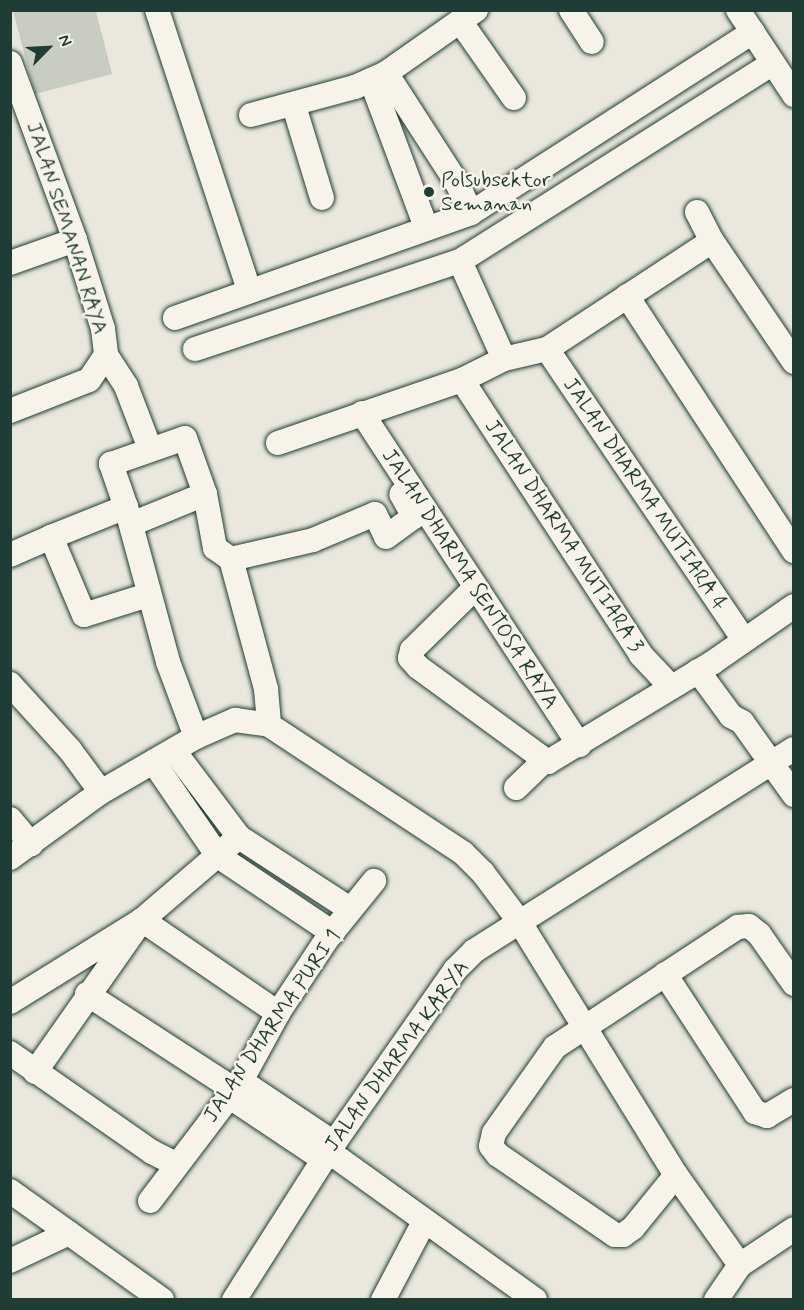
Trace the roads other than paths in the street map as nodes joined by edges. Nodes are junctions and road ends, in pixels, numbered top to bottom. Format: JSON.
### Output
{"nodes":[{"id":1,"x":157,"y":10,"type":"edge"},
{"id":2,"x":571,"y":10,"type":"edge"},
{"id":3,"x":738,"y":10,"type":"edge"},
{"id":4,"x":468,"y":16,"type":"edge"},
{"id":5,"x":753,"y":32,"type":"junction"},
{"id":6,"x":592,"y":42,"type":"dead end"},
{"id":7,"x":10,"y":63,"type":"edge"},
{"id":8,"x":772,"y":63,"type":"junction"},
{"id":9,"x":379,"y":77,"type":"junction"},
{"id":10,"x":794,"y":95,"type":"edge"},
{"id":11,"x":514,"y":98,"type":"dead end"},
{"id":12,"x":294,"y":106,"type":"junction"},
{"id":13,"x":251,"y":115,"type":"dead end"},
{"id":14,"x":322,"y":198,"type":"dead end"},
{"id":15,"x":697,"y":212,"type":"dead end"},
{"id":16,"x":471,"y":213,"type":"junction"},
{"id":17,"x":426,"y":227,"type":"junction"},
{"id":18,"x":75,"y":240,"type":"junction"},
{"id":19,"x":712,"y":241,"type":"junction"},
{"id":20,"x":460,"y":261,"type":"junction"},
{"id":21,"x":10,"y":263,"type":"edge"},
{"id":22,"x":249,"y":290,"type":"junction"},
{"id":23,"x":627,"y":296,"type":"junction"},
{"id":24,"x":175,"y":318,"type":"dead end"},
{"id":25,"x":195,"y":349,"type":"dead end"},
{"id":26,"x":547,"y":349,"type":"junction"},
{"id":27,"x":106,"y":355,"type":"junction"},
{"id":28,"x":504,"y":359,"type":"junction"},
{"id":29,"x":794,"y":362,"type":"edge"},
{"id":30,"x":462,"y":380,"type":"junction"},
{"id":31,"x":10,"y":411,"type":"edge"},
{"id":32,"x":362,"y":413,"type":"junction"},
{"id":33,"x":278,"y":443,"type":"dead end"},
{"id":34,"x":150,"y":449,"type":"junction"},
{"id":35,"x":406,"y":483,"type":"junction"},
{"id":36,"x":205,"y":494,"type":"junction"},
{"id":37,"x":129,"y":515,"type":"junction"},
{"id":38,"x":51,"y":537,"type":"junction"},
{"id":39,"x":794,"y":551,"type":"edge"},
{"id":40,"x":10,"y":555,"type":"edge"},
{"id":41,"x":231,"y":559,"type":"junction"},
{"id":42,"x":474,"y":589,"type":"junction"},
{"id":43,"x":148,"y":595,"type":"junction"},
{"id":44,"x":794,"y":606,"type":"edge"},
{"id":45,"x":742,"y":639,"type":"junction"},
{"id":46,"x":705,"y":667,"type":"junction"},
{"id":47,"x":10,"y":684,"type":"edge"},
{"id":48,"x":671,"y":687,"type":"junction"},
{"id":49,"x":269,"y":725,"type":"junction"},
{"id":50,"x":196,"y":737,"type":"junction"},
{"id":51,"x":579,"y":745,"type":"junction"},
{"id":52,"x":794,"y":749,"type":"edge"},
{"id":53,"x":164,"y":757,"type":"junction"},
{"id":54,"x":544,"y":761,"type":"junction"},
{"id":55,"x":772,"y":763,"type":"junction"},
{"id":56,"x":516,"y":788,"type":"dead end"},
{"id":57,"x":101,"y":792,"type":"junction"},
{"id":58,"x":794,"y":795,"type":"edge"},
{"id":59,"x":10,"y":819,"type":"edge"},
{"id":60,"x":239,"y":837,"type":"junction"},
{"id":61,"x":31,"y":844,"type":"junction"},
{"id":62,"x":218,"y":856,"type":"junction"},
{"id":63,"x":10,"y":858,"type":"edge"},
{"id":64,"x":374,"y":880,"type":"dead end"},
{"id":65,"x":350,"y":909,"type":"junction"},
{"id":66,"x":142,"y":920,"type":"junction"},
{"id":67,"x":519,"y":921,"type":"junction"},
{"id":68,"x":333,"y":933,"type":"junction"},
{"id":69,"x":665,"y":974,"type":"junction"},
{"id":70,"x":794,"y":984,"type":"edge"},
{"id":71,"x":87,"y":994,"type":"junction"},
{"id":72,"x":10,"y":1002,"type":"edge"},
{"id":73,"x":278,"y":1013,"type":"junction"},
{"id":74,"x":583,"y":1027,"type":"junction"},
{"id":75,"x":10,"y":1053,"type":"edge"},
{"id":76,"x":35,"y":1072,"type":"junction"},
{"id":77,"x":235,"y":1089,"type":"junction"},
{"id":78,"x":794,"y":1100,"type":"edge"},
{"id":79,"x":328,"y":1151,"type":"junction"},
{"id":80,"x":176,"y":1164,"type":"junction"},
{"id":81,"x":676,"y":1175,"type":"junction"},
{"id":82,"x":10,"y":1191,"type":"edge"},
{"id":83,"x":150,"y":1201,"type":"dead end"},
{"id":84,"x":424,"y":1222,"type":"junction"},
{"id":85,"x":794,"y":1229,"type":"edge"},
{"id":86,"x":69,"y":1233,"type":"junction"},
{"id":87,"x":10,"y":1261,"type":"edge"},
{"id":88,"x":740,"y":1265,"type":"junction"},
{"id":89,"x":162,"y":1299,"type":"edge"},
{"id":90,"x":234,"y":1299,"type":"edge"},
{"id":91,"x":383,"y":1299,"type":"edge"},
{"id":92,"x":535,"y":1299,"type":"edge"},
{"id":93,"x":716,"y":1299,"type":"edge"}],
"edges":[{"from":1,"to":22,"type":"street"},
{"from":2,"to":6,"type":"street"},
{"from":3,"to":5,"type":"street"},
{"from":4,"to":9,"type":"street"},
{"from":4,"to":11,"type":"street"},
{"from":5,"to":8,"type":"street"},
{"from":5,"to":16,"type":"street"},
{"from":7,"to":18,"type":"street","name":"JALAN SEMANAN RAYA"},
{"from":8,"to":10,"type":"street"},
{"from":8,"to":20,"type":"street"},
{"from":9,"to":12,"type":"street"},
{"from":9,"to":16,"type":"street"},
{"from":9,"to":17,"type":"street"},
{"from":12,"to":13,"type":"street"},
{"from":12,"to":14,"type":"street"},
{"from":15,"to":19,"type":"street"},
{"from":16,"to":17,"type":"street"},
{"from":17,"to":22,"type":"street"},
{"from":18,"to":21,"type":"street"},
{"from":18,"to":27,"type":"street","name":"JALAN SEMANAN RAYA"},
{"from":19,"to":23,"type":"street"},
{"from":19,"to":29,"type":"street"},
{"from":20,"to":25,"type":"street"},
{"from":20,"to":28,"type":"street"},
{"from":22,"to":24,"type":"street"},
{"from":23,"to":26,"type":"street"},
{"from":23,"to":39,"type":"street"},
{"from":26,"to":28,"type":"street"},
{"from":26,"to":45,"type":"street","name":"JALAN DHARMA MUTIARA 4"},
{"from":27,"to":31,"type":"street","name":"JALAN SEMANAN RAYA"},
{"from":27,"to":34,"type":"street"},
{"from":28,"to":30,"type":"street"},
{"from":30,"to":32,"type":"street"},
{"from":30,"to":48,"type":"street","name":"JALAN DHARMA MUTIARA 3"},
{"from":32,"to":33,"type":"street"},
{"from":32,"to":35,"type":"street","name":"JALAN DHARMA SENTOSA RAYA"},
{"from":34,"to":36,"type":"street"},
{"from":34,"to":37,"type":"street"},
{"from":35,"to":41,"type":"street"},
{"from":35,"to":42,"type":"street","name":"JALAN DHARMA SENTOSA RAYA"},
{"from":36,"to":37,"type":"street"},
{"from":36,"to":41,"type":"street"},
{"from":37,"to":38,"type":"street"},
{"from":37,"to":43,"type":"street"},
{"from":38,"to":40,"type":"street"},
{"from":38,"to":43,"type":"street"},
{"from":41,"to":49,"type":"street"},
{"from":42,"to":51,"type":"street","name":"JALAN DHARMA SENTOSA RAYA"},
{"from":42,"to":54,"type":"street"},
{"from":43,"to":50,"type":"street"},
{"from":44,"to":45,"type":"street"},
{"from":45,"to":46,"type":"street"},
{"from":46,"to":48,"type":"street"},
{"from":46,"to":55,"type":"street"},
{"from":47,"to":57,"type":"street"},
{"from":48,"to":51,"type":"street"},
{"from":49,"to":50,"type":"street"},
{"from":49,"to":67,"type":"street"},
{"from":50,"to":53,"type":"street"},
{"from":51,"to":54,"type":"street"},
{"from":52,"to":55,"type":"street","name":"JALAN DHARMA KARYA"},
{"from":53,"to":57,"type":"street"},
{"from":53,"to":60,"type":"street"},
{"from":53,"to":62,"type":"street"},
{"from":54,"to":56,"type":"street"},
{"from":55,"to":58,"type":"street"},
{"from":55,"to":67,"type":"street","name":"JALAN DHARMA KARYA"},
{"from":57,"to":61,"type":"street"},
{"from":59,"to":61,"type":"street"},
{"from":60,"to":62,"type":"street"},
{"from":60,"to":65,"type":"street"},
{"from":61,"to":63,"type":"street"},
{"from":62,"to":66,"type":"street"},
{"from":62,"to":68,"type":"street"},
{"from":64,"to":65,"type":"street","name":"JALAN DHARMA PURI 1"},
{"from":65,"to":68,"type":"street","name":"JALAN DHARMA PURI 1"},
{"from":66,"to":71,"type":"street"},
{"from":66,"to":72,"type":"street"},
{"from":66,"to":73,"type":"street"},
{"from":67,"to":74,"type":"street"},
{"from":67,"to":79,"type":"street","name":"JALAN DHARMA KARYA"},
{"from":68,"to":73,"type":"street","name":"JALAN DHARMA PURI 1"},
{"from":69,"to":70,"type":"street"},
{"from":69,"to":74,"type":"street"},
{"from":69,"to":78,"type":"street"},
{"from":71,"to":76,"type":"street"},
{"from":71,"to":77,"type":"street"},
{"from":73,"to":77,"type":"street","name":"JALAN DHARMA PURI 1"},
{"from":74,"to":81,"type":"street"},
{"from":74,"to":81,"type":"street"},
{"from":75,"to":76,"type":"street"},
{"from":76,"to":80,"type":"street"},
{"from":77,"to":79,"type":"street"},
{"from":77,"to":80,"type":"street","name":"JALAN DHARMA PURI 1"},
{"from":79,"to":84,"type":"street"},
{"from":79,"to":90,"type":"street","name":"JALAN DHARMA KARYA"},
{"from":80,"to":83,"type":"street","name":"JALAN DHARMA PURI 1"},
{"from":81,"to":88,"type":"street"},
{"from":82,"to":86,"type":"street"},
{"from":84,"to":91,"type":"street"},
{"from":84,"to":92,"type":"street"},
{"from":85,"to":88,"type":"street"},
{"from":86,"to":87,"type":"street"},
{"from":86,"to":89,"type":"street"},
{"from":88,"to":93,"type":"street"}]}
